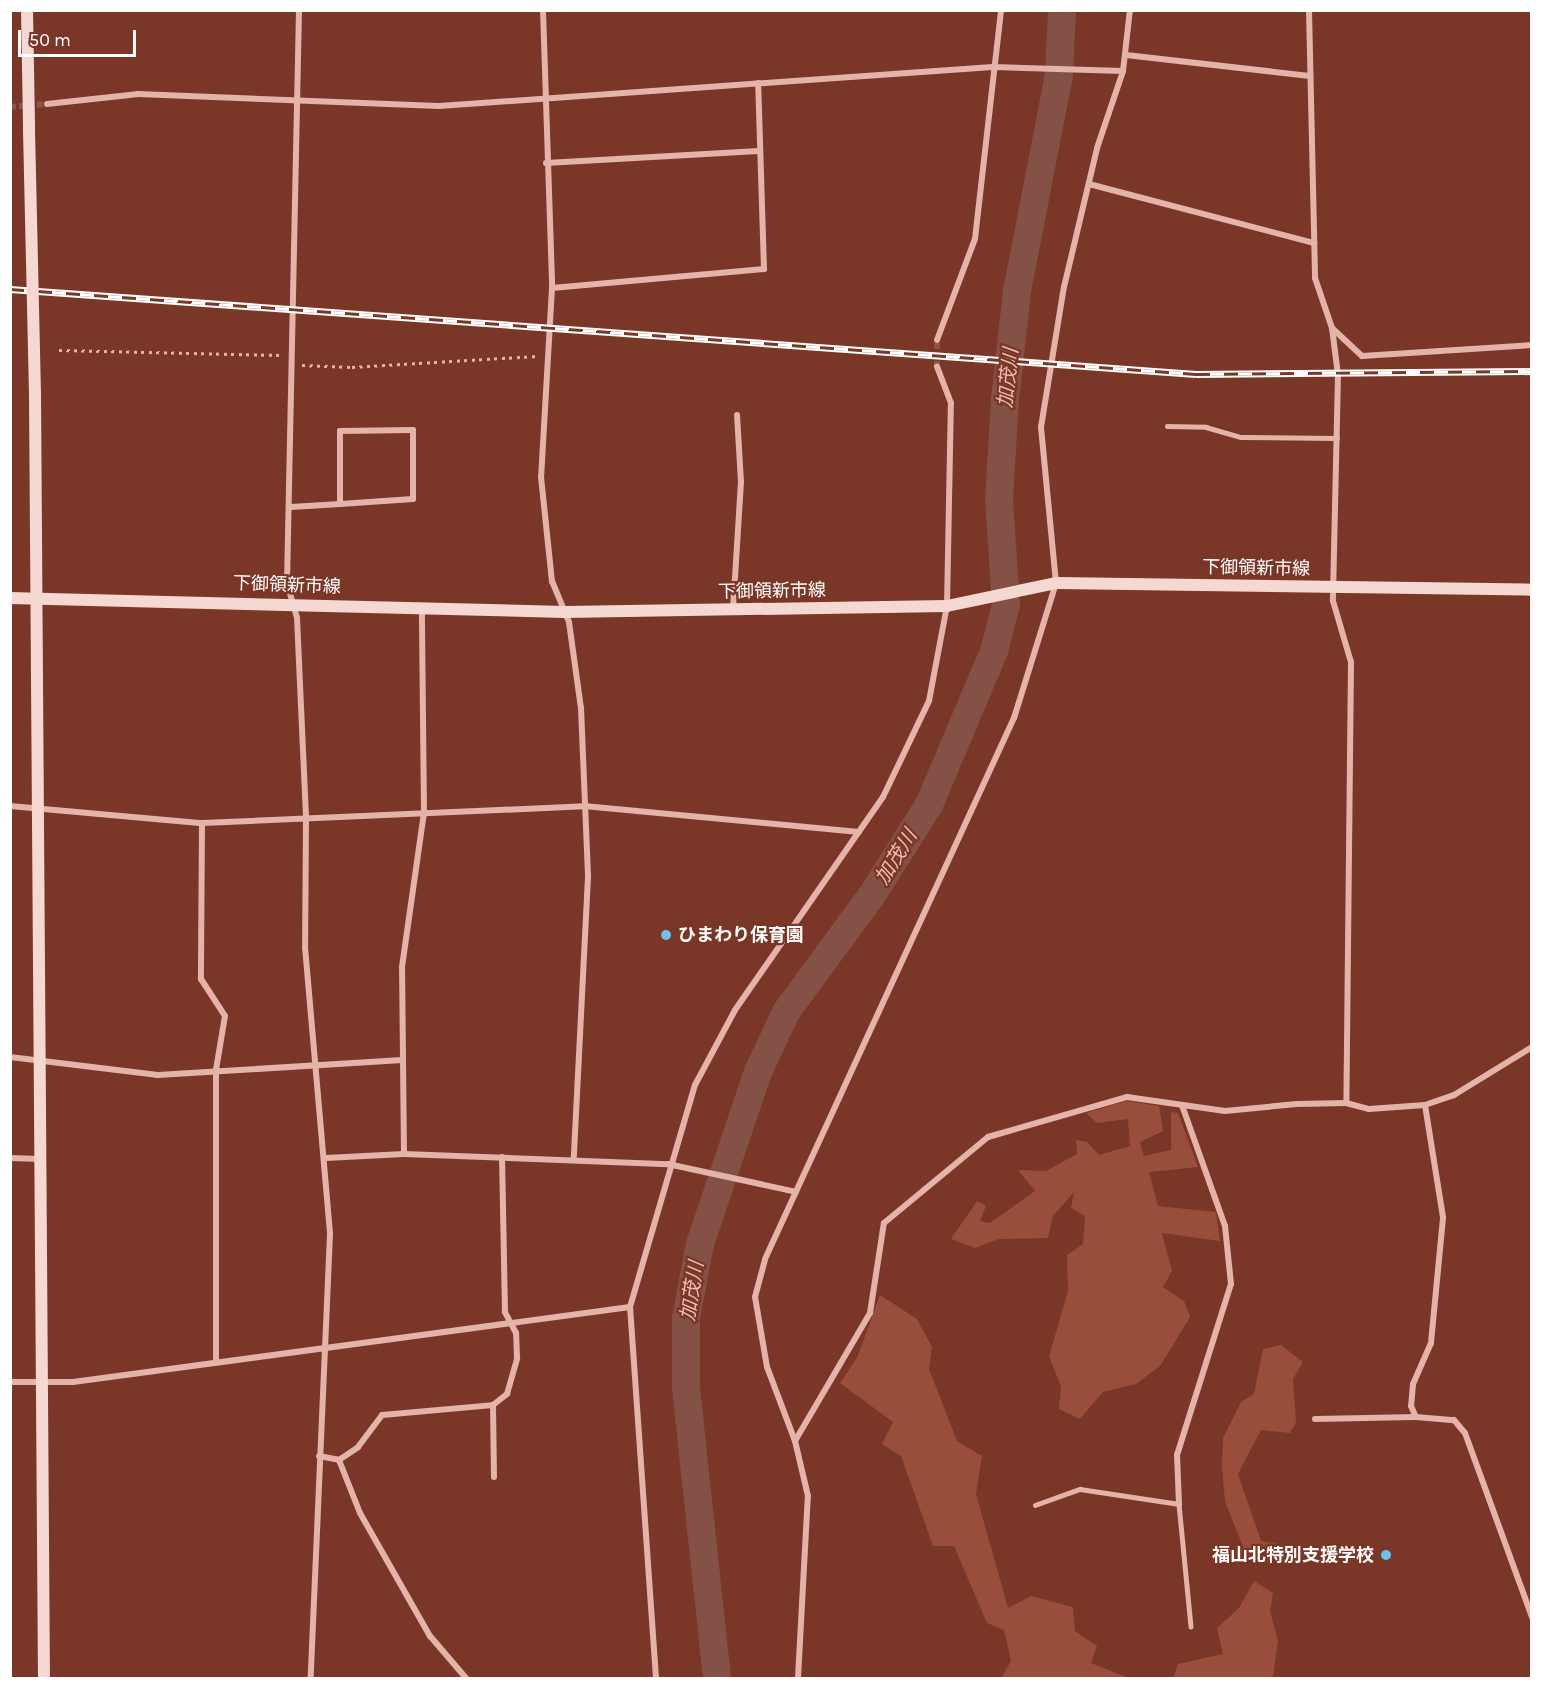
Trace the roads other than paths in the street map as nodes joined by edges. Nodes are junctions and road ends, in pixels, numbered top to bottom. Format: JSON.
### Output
{"nodes":[{"id":1,"x":27,"y":10,"type":"edge"},
{"id":2,"x":299,"y":10,"type":"edge"},
{"id":3,"x":543,"y":10,"type":"edge"},
{"id":4,"x":1001,"y":10,"type":"edge"},
{"id":5,"x":1130,"y":10,"type":"edge"},
{"id":6,"x":1309,"y":10,"type":"edge"},
{"id":7,"x":1126,"y":55,"type":"junction"},
{"id":8,"x":993,"y":67,"type":"junction"},
{"id":9,"x":1123,"y":71,"type":"junction"},
{"id":10,"x":1310,"y":76,"type":"junction"},
{"id":11,"x":758,"y":83,"type":"junction"},
{"id":12,"x":543,"y":102,"type":"junction"},
{"id":13,"x":47,"y":104,"type":"tunnel mouth"},
{"id":14,"x":298,"y":104,"type":"junction"},
{"id":15,"x":759,"y":151,"type":"junction"},
{"id":16,"x":546,"y":163,"type":"junction"},
{"id":17,"x":1089,"y":184,"type":"junction"},
{"id":18,"x":1314,"y":243,"type":"junction"},
{"id":19,"x":552,"y":288,"type":"junction"},
{"id":20,"x":1332,"y":328,"type":"junction"},
{"id":21,"x":937,"y":340,"type":"tunnel mouth"},
{"id":22,"x":1532,"y":345,"type":"edge"},
{"id":23,"x":937,"y":367,"type":"tunnel mouth"},
{"id":24,"x":737,"y":416,"type":"dead end"},
{"id":25,"x":1167,"y":426,"type":"dead end"},
{"id":26,"x":1336,"y":438,"type":"junction"},
{"id":27,"x":340,"y":504,"type":"junction"},
{"id":28,"x":291,"y":507,"type":"junction"},
{"id":29,"x":1056,"y":583,"type":"junction"},
{"id":30,"x":1332,"y":588,"type":"junction"},
{"id":31,"x":1532,"y":590,"type":"edge"},
{"id":32,"x":40,"y":597,"type":"junction"},
{"id":33,"x":10,"y":598,"type":"edge"},
{"id":34,"x":292,"y":601,"type":"junction"},
{"id":35,"x":953,"y":605,"type":"junction"},
{"id":36,"x":422,"y":610,"type":"junction"},
{"id":37,"x":733,"y":610,"type":"junction"},
{"id":38,"x":565,"y":612,"type":"junction"},
{"id":39,"x":10,"y":806,"type":"edge"},
{"id":40,"x":38,"y":806,"type":"junction"},
{"id":41,"x":584,"y":806,"type":"junction"},
{"id":42,"x":424,"y":813,"type":"junction"},
{"id":43,"x":306,"y":817,"type":"junction"},
{"id":44,"x":202,"y":823,"type":"junction"},
{"id":45,"x":859,"y":832,"type":"junction"},
{"id":46,"x":1532,"y":1047,"type":"edge"},
{"id":47,"x":10,"y":1057,"type":"edge"},
{"id":48,"x":403,"y":1060,"type":"junction"},
{"id":49,"x":39,"y":1061,"type":"junction"},
{"id":50,"x":314,"y":1063,"type":"junction"},
{"id":51,"x":216,"y":1070,"type":"junction"},
{"id":52,"x":1346,"y":1103,"type":"junction"},
{"id":53,"x":1182,"y":1105,"type":"junction"},
{"id":54,"x":1425,"y":1105,"type":"junction"},
{"id":55,"x":404,"y":1154,"type":"junction"},
{"id":56,"x":10,"y":1158,"type":"edge"},
{"id":57,"x":326,"y":1158,"type":"junction"},
{"id":58,"x":502,"y":1158,"type":"junction"},
{"id":59,"x":574,"y":1158,"type":"junction"},
{"id":60,"x":40,"y":1159,"type":"junction"},
{"id":61,"x":668,"y":1164,"type":"junction"},
{"id":62,"x":796,"y":1192,"type":"junction"},
{"id":63,"x":630,"y":1307,"type":"junction"},
{"id":64,"x":510,"y":1323,"type":"junction"},
{"id":65,"x":327,"y":1350,"type":"junction"},
{"id":66,"x":216,"y":1362,"type":"junction"},
{"id":67,"x":10,"y":1382,"type":"edge"},
{"id":68,"x":40,"y":1383,"type":"junction"},
{"id":69,"x":493,"y":1405,"type":"junction"},
{"id":70,"x":1416,"y":1417,"type":"junction"},
{"id":71,"x":1315,"y":1419,"type":"dead end"},
{"id":72,"x":795,"y":1441,"type":"junction"},
{"id":73,"x":319,"y":1456,"type":"junction"},
{"id":74,"x":339,"y":1460,"type":"junction"},
{"id":75,"x":495,"y":1477,"type":"dead end"},
{"id":76,"x":1179,"y":1504,"type":"junction"},
{"id":77,"x":1035,"y":1505,"type":"dead end"},
{"id":78,"x":1532,"y":1617,"type":"edge"},
{"id":79,"x":1191,"y":1626,"type":"dead end"},
{"id":80,"x":44,"y":1678,"type":"edge"},
{"id":81,"x":311,"y":1678,"type":"edge"},
{"id":82,"x":466,"y":1678,"type":"edge"},
{"id":83,"x":656,"y":1678,"type":"edge"},
{"id":84,"x":798,"y":1678,"type":"edge"}],
"edges":[{"from":1,"to":32,"type":"main road","bridge":true},
{"from":2,"to":14,"type":"street"},
{"from":3,"to":12,"type":"street"},
{"from":4,"to":8,"type":"street"},
{"from":5,"to":7,"type":"street"},
{"from":6,"to":10,"type":"street"},
{"from":7,"to":9,"type":"street"},
{"from":7,"to":10,"type":"street"},
{"from":8,"to":9,"type":"street"},
{"from":8,"to":11,"type":"street"},
{"from":8,"to":21,"type":"street"},
{"from":9,"to":17,"type":"street"},
{"from":10,"to":18,"type":"street"},
{"from":11,"to":12,"type":"street"},
{"from":11,"to":15,"type":"street"},
{"from":12,"to":14,"type":"street"},
{"from":12,"to":16,"type":"street"},
{"from":13,"to":14,"type":"street"},
{"from":14,"to":28,"type":"street"},
{"from":15,"to":16,"type":"street"},
{"from":15,"to":19,"type":"street"},
{"from":16,"to":19,"type":"street"},
{"from":17,"to":18,"type":"street"},
{"from":17,"to":29,"type":"street"},
{"from":18,"to":20,"type":"street"},
{"from":19,"to":38,"type":"street"},
{"from":20,"to":22,"type":"street"},
{"from":20,"to":26,"type":"street"},
{"from":23,"to":35,"type":"street"},
{"from":24,"to":37,"type":"street"},
{"from":25,"to":26,"type":"lane"},
{"from":26,"to":30,"type":"street"},
{"from":27,"to":27,"type":"street"},
{"from":27,"to":28,"type":"street"},
{"from":28,"to":34,"type":"street"},
{"from":29,"to":30,"type":"main road","name":"下御領新市線"},
{"from":29,"to":35,"type":"main road","name":"下御領新市線"},
{"from":29,"to":62,"type":"street"},
{"from":30,"to":31,"type":"main road","name":"下御領新市線"},
{"from":30,"to":52,"type":"street"},
{"from":32,"to":33,"type":"main road","name":"下御領新市線"},
{"from":32,"to":34,"type":"main road","name":"下御領新市線"},
{"from":32,"to":40,"type":"main road"},
{"from":34,"to":36,"type":"main road","name":"下御領新市線"},
{"from":34,"to":43,"type":"street"},
{"from":35,"to":37,"type":"main road","name":"下御領新市線"},
{"from":35,"to":45,"type":"street"},
{"from":36,"to":38,"type":"main road","name":"下御領新市線"},
{"from":36,"to":42,"type":"street"},
{"from":37,"to":38,"type":"main road","name":"下御領新市線"},
{"from":38,"to":41,"type":"street"},
{"from":39,"to":40,"type":"street"},
{"from":40,"to":44,"type":"street"},
{"from":40,"to":49,"type":"main road"},
{"from":41,"to":42,"type":"street"},
{"from":41,"to":45,"type":"street"},
{"from":41,"to":59,"type":"street"},
{"from":42,"to":43,"type":"street"},
{"from":42,"to":48,"type":"street"},
{"from":43,"to":44,"type":"street"},
{"from":43,"to":50,"type":"street"},
{"from":44,"to":51,"type":"street"},
{"from":45,"to":61,"type":"street"},
{"from":46,"to":54,"type":"street"},
{"from":47,"to":49,"type":"street"},
{"from":48,"to":50,"type":"street"},
{"from":48,"to":55,"type":"street"},
{"from":49,"to":51,"type":"street"},
{"from":49,"to":60,"type":"main road"},
{"from":50,"to":51,"type":"street"},
{"from":50,"to":57,"type":"street"},
{"from":51,"to":66,"type":"street"},
{"from":52,"to":53,"type":"street"},
{"from":52,"to":54,"type":"street"},
{"from":53,"to":72,"type":"street"},
{"from":53,"to":76,"type":"street"},
{"from":54,"to":70,"type":"street"},
{"from":55,"to":57,"type":"street"},
{"from":55,"to":58,"type":"street"},
{"from":56,"to":60,"type":"street"},
{"from":57,"to":65,"type":"street"},
{"from":58,"to":59,"type":"street"},
{"from":58,"to":64,"type":"street"},
{"from":59,"to":61,"type":"street"},
{"from":60,"to":68,"type":"main road"},
{"from":61,"to":62,"type":"street"},
{"from":61,"to":63,"type":"street"},
{"from":62,"to":72,"type":"street"},
{"from":63,"to":64,"type":"street"},
{"from":63,"to":83,"type":"street"},
{"from":64,"to":65,"type":"street"},
{"from":64,"to":69,"type":"street"},
{"from":65,"to":66,"type":"street"},
{"from":65,"to":73,"type":"street"},
{"from":66,"to":68,"type":"street"},
{"from":67,"to":68,"type":"street"},
{"from":68,"to":80,"type":"main road"},
{"from":69,"to":74,"type":"street"},
{"from":69,"to":75,"type":"street"},
{"from":70,"to":71,"type":"street"},
{"from":70,"to":78,"type":"street"},
{"from":72,"to":84,"type":"street"},
{"from":73,"to":74,"type":"street"},
{"from":73,"to":81,"type":"street"},
{"from":74,"to":82,"type":"street"},
{"from":76,"to":77,"type":"lane"},
{"from":76,"to":79,"type":"lane"}]}
